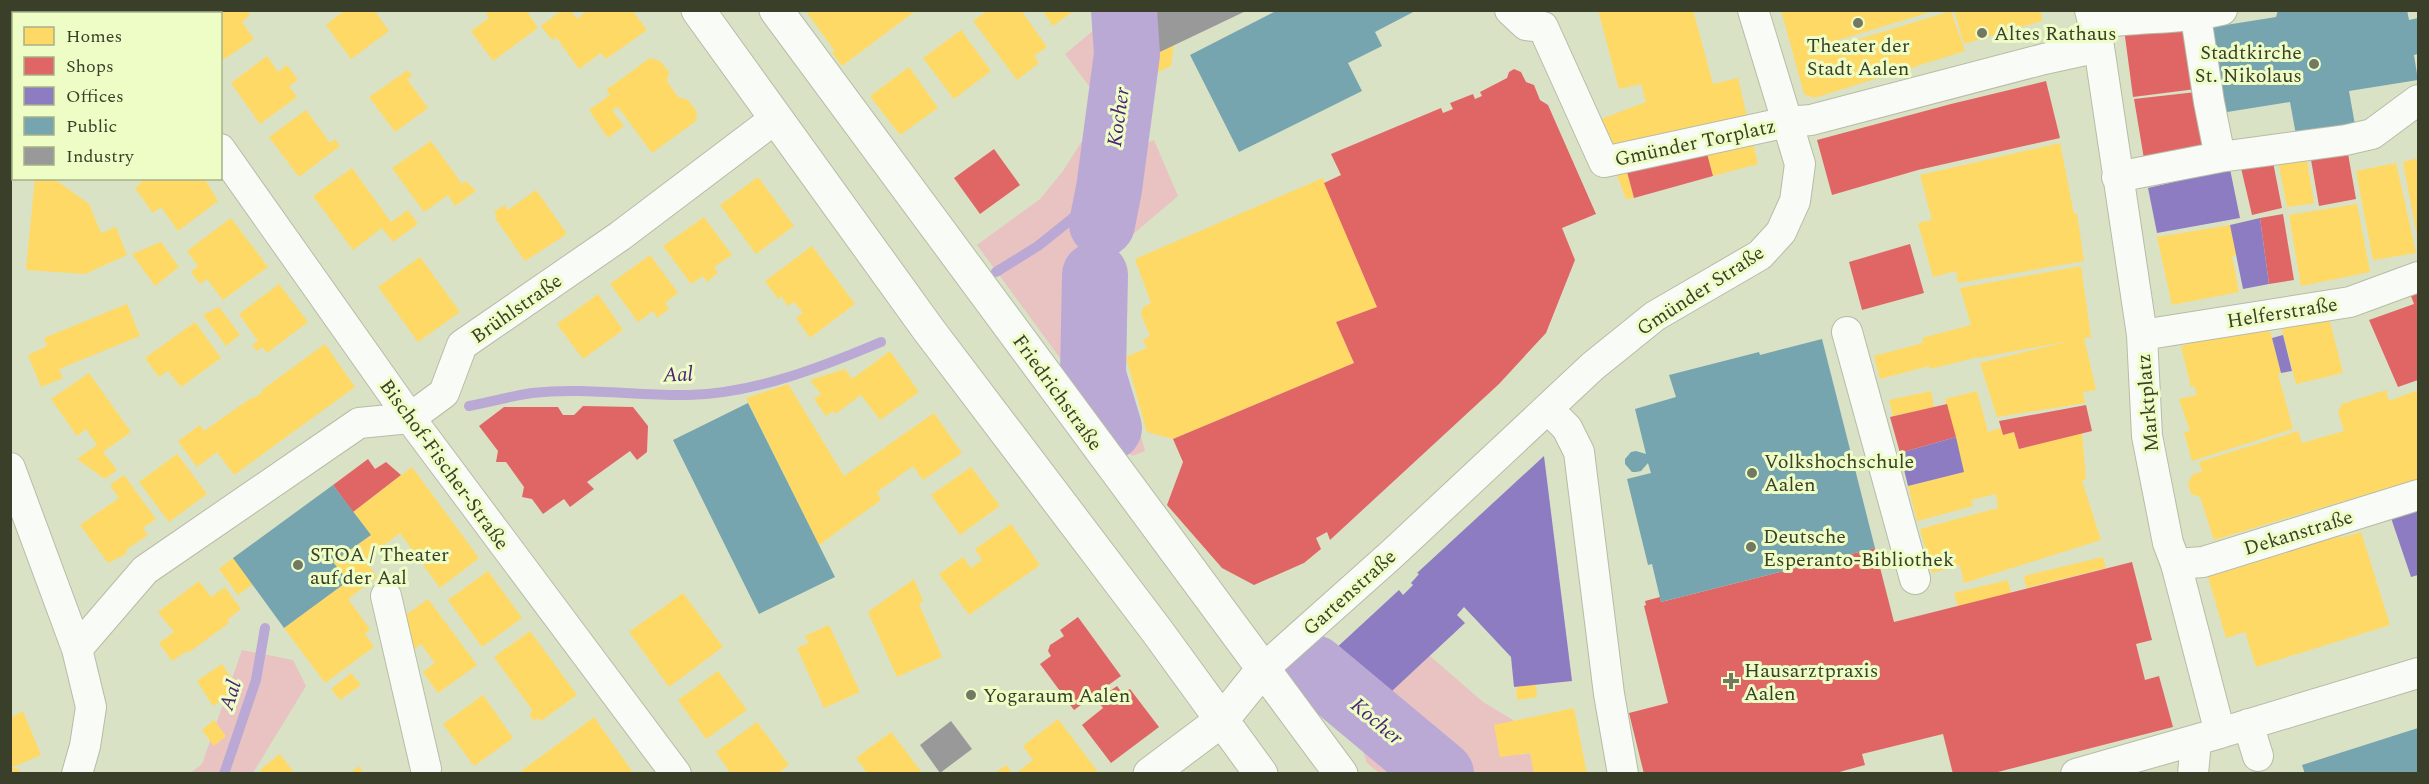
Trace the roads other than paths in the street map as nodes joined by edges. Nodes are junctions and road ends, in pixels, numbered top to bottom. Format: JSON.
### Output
{"nodes":[{"id":1,"x":698,"y":10,"type":"edge"},
{"id":2,"x":776,"y":10,"type":"edge"},
{"id":3,"x":1510,"y":10,"type":"edge"},
{"id":4,"x":1753,"y":10,"type":"edge"},
{"id":5,"x":2209,"y":14,"type":"edge"},
{"id":6,"x":2094,"y":27,"type":"edge"},
{"id":7,"x":2418,"y":100,"type":"edge"},
{"id":8,"x":776,"y":118,"type":"junction"},
{"id":9,"x":1787,"y":122,"type":"junction"},
{"id":10,"x":222,"y":152,"type":"edge"},
{"id":11,"x":2220,"y":157,"type":"junction"},
{"id":12,"x":2118,"y":177,"type":"junction"},
{"id":13,"x":2418,"y":277,"type":"edge"},
{"id":14,"x":1847,"y":332,"type":"dead end"},
{"id":15,"x":2142,"y":335,"type":"junction"},
{"id":16,"x":1548,"y":409,"type":"junction"},
{"id":17,"x":410,"y":418,"type":"junction"},
{"id":18,"x":10,"y":468,"type":"edge"},
{"id":19,"x":2418,"y":495,"type":"edge"},
{"id":20,"x":2176,"y":564,"type":"junction"},
{"id":21,"x":1915,"y":579,"type":"dead end"},
{"id":22,"x":386,"y":596,"type":"dead end"},
{"id":23,"x":77,"y":649,"type":"junction"},
{"id":24,"x":1263,"y":669,"type":"junction"},
{"id":25,"x":2418,"y":673,"type":"edge"},
{"id":26,"x":1222,"y":720,"type":"junction"},
{"id":27,"x":2222,"y":733,"type":"junction"},
{"id":28,"x":2258,"y":756,"type":"dead end"},
{"id":29,"x":426,"y":772,"type":"edge"},
{"id":30,"x":76,"y":774,"type":"edge"},
{"id":31,"x":676,"y":774,"type":"edge"},
{"id":32,"x":1150,"y":774,"type":"edge"},
{"id":33,"x":1262,"y":774,"type":"edge"},
{"id":34,"x":1341,"y":774,"type":"edge"},
{"id":35,"x":1623,"y":774,"type":"edge"},
{"id":36,"x":2076,"y":774,"type":"edge"},
{"id":37,"x":2193,"y":774,"type":"edge"}],
"edges":[{"from":1,"to":8,"type":"main road"},
{"from":2,"to":24,"type":"main road","name":"Friedrichstraße"},
{"from":3,"to":9,"type":"street","name":"Gmünder Torplatz"},
{"from":4,"to":9,"type":"street","name":"Gmünder Straße"},
{"from":5,"to":6,"type":"street"},
{"from":5,"to":11,"type":"street"},
{"from":6,"to":9,"type":"street"},
{"from":6,"to":12,"type":"street","name":"Marktplatz"},
{"from":7,"to":11,"type":"street"},
{"from":8,"to":17,"type":"street","name":"Brühlstraße"},
{"from":8,"to":26,"type":"main road"},
{"from":9,"to":16,"type":"street","name":"Gmünder Straße"},
{"from":10,"to":17,"type":"street","name":"Bischof-Fischer-Straße"},
{"from":11,"to":12,"type":"street"},
{"from":12,"to":15,"type":"street","name":"Marktplatz"},
{"from":13,"to":15,"type":"street","name":"Helferstraße"},
{"from":14,"to":21,"type":"street"},
{"from":15,"to":20,"type":"street","name":"Marktplatz"},
{"from":16,"to":24,"type":"street","name":"Gartenstraße"},
{"from":16,"to":35,"type":"street"},
{"from":17,"to":23,"type":"street"},
{"from":17,"to":31,"type":"street","name":"Bischof-Fischer-Straße"},
{"from":18,"to":23,"type":"street"},
{"from":19,"to":20,"type":"street","name":"Dekanstraße"},
{"from":20,"to":27,"type":"street","name":"Marktplatz"},
{"from":22,"to":29,"type":"street"},
{"from":23,"to":30,"type":"street"},
{"from":24,"to":26,"type":"main road","name":"Gartenstraße"},
{"from":24,"to":34,"type":"main road","name":"Friedrichstraße"},
{"from":25,"to":27,"type":"street"},
{"from":26,"to":32,"type":"main road","name":"Gartenstraße"},
{"from":26,"to":33,"type":"main road"},
{"from":27,"to":28,"type":"street"},
{"from":27,"to":36,"type":"street"},
{"from":27,"to":37,"type":"street","name":"Marktplatz"}]}
